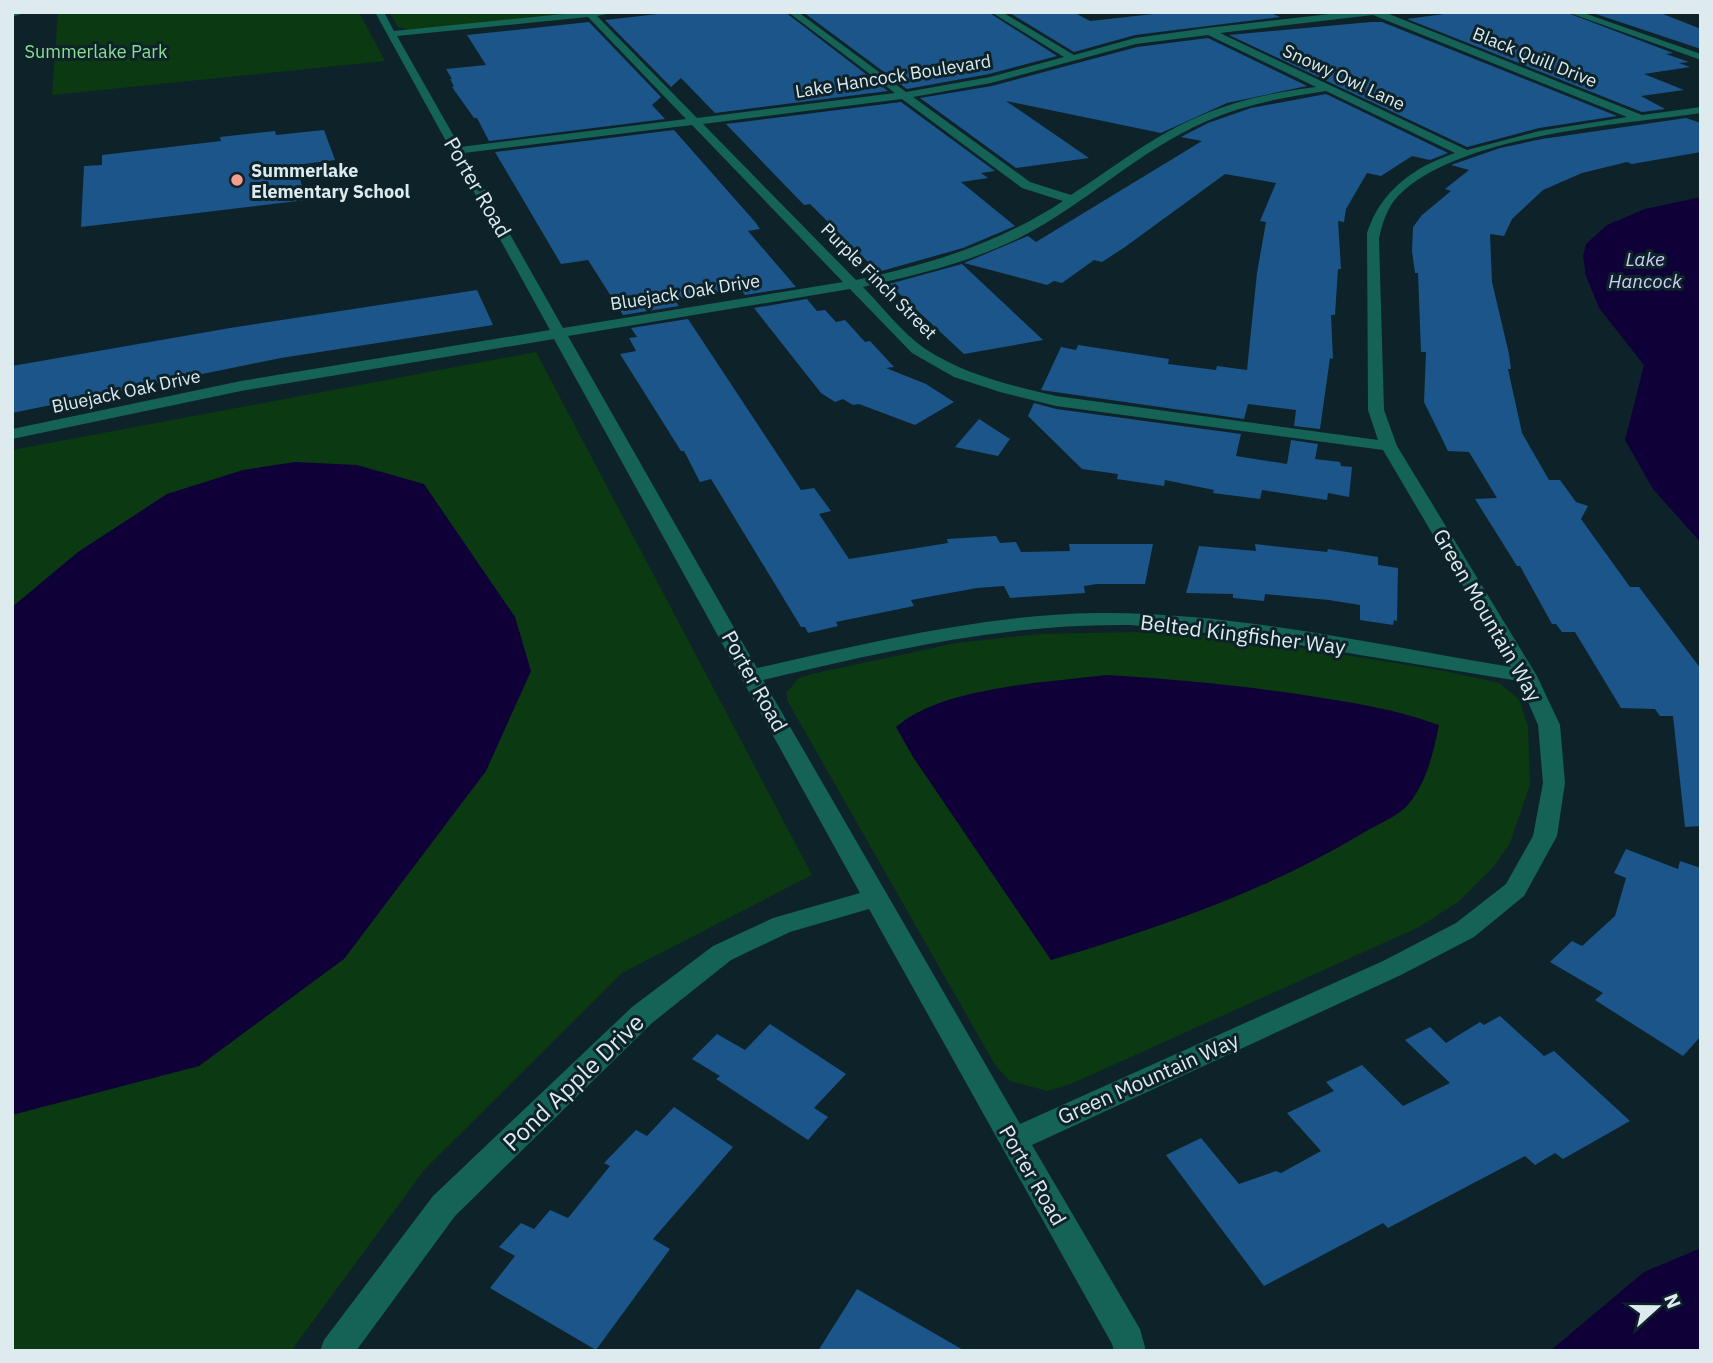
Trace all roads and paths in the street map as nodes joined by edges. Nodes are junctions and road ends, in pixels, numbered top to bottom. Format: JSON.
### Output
{"nodes":[{"id":1,"x":23,"y":12,"type":"edge"},
{"id":2,"x":379,"y":12,"type":"edge"},
{"id":3,"x":613,"y":12,"type":"edge"},
{"id":4,"x":792,"y":12,"type":"edge"},
{"id":5,"x":995,"y":12,"type":"edge"},
{"id":6,"x":1374,"y":12,"type":"edge"},
{"id":7,"x":1571,"y":12,"type":"edge"},
{"id":8,"x":12,"y":14,"type":"edge"},
{"id":9,"x":591,"y":15,"type":"junction"},
{"id":10,"x":1207,"y":31,"type":"junction"},
{"id":11,"x":390,"y":34,"type":"junction"},
{"id":12,"x":1071,"y":57,"type":"junction"},
{"id":13,"x":1701,"y":57,"type":"edge"},
{"id":14,"x":1328,"y":88,"type":"junction"},
{"id":15,"x":905,"y":95,"type":"junction"},
{"id":16,"x":1701,"y":110,"type":"edge"},
{"id":17,"x":1642,"y":119,"type":"junction"},
{"id":18,"x":694,"y":121,"type":"junction"},
{"id":19,"x":456,"y":151,"type":"junction"},
{"id":20,"x":1466,"y":154,"type":"junction"},
{"id":21,"x":1073,"y":200,"type":"junction"},
{"id":22,"x":851,"y":285,"type":"junction"},
{"id":23,"x":559,"y":332,"type":"junction"},
{"id":24,"x":12,"y":434,"type":"edge"},
{"id":25,"x":1389,"y":446,"type":"junction"},
{"id":26,"x":752,"y":676,"type":"junction"},
{"id":27,"x":1527,"y":676,"type":"junction"},
{"id":28,"x":876,"y":898,"type":"junction"},
{"id":29,"x":1013,"y":1139,"type":"junction"},
{"id":30,"x":336,"y":1351,"type":"edge"},
{"id":31,"x":1130,"y":1351,"type":"edge"}],
"edges":[{"from":1,"to":8,"type":"street"},
{"from":2,"to":11,"type":"street","name":"Porter Road"},
{"from":3,"to":9,"type":"street"},
{"from":4,"to":15,"type":"street"},
{"from":5,"to":12,"type":"street"},
{"from":6,"to":10,"type":"street","name":"Lake Hancock Boulevard"},
{"from":6,"to":17,"type":"street","name":"Black Quill Drive"},
{"from":7,"to":13,"type":"street"},
{"from":9,"to":11,"type":"street"},
{"from":9,"to":18,"type":"street","name":"Purple Finch Street"},
{"from":10,"to":12,"type":"street","name":"Lake Hancock Boulevard"},
{"from":10,"to":14,"type":"street","name":"Snowy Owl Lane"},
{"from":11,"to":19,"type":"street","name":"Porter Road"},
{"from":12,"to":15,"type":"street","name":"Lake Hancock Boulevard"},
{"from":14,"to":20,"type":"street","name":"Snowy Owl Lane"},
{"from":14,"to":21,"type":"street","name":"Bluejack Oak Drive"},
{"from":15,"to":18,"type":"street","name":"Lake Hancock Boulevard"},
{"from":15,"to":21,"type":"street"},
{"from":16,"to":17,"type":"street","name":"Green Mountain Way"},
{"from":17,"to":20,"type":"street","name":"Green Mountain Way"},
{"from":18,"to":19,"type":"street","name":"Lake Hancock Boulevard"},
{"from":18,"to":22,"type":"street","name":"Purple Finch Street"},
{"from":19,"to":23,"type":"street","name":"Porter Road"},
{"from":20,"to":25,"type":"street","name":"Green Mountain Way"},
{"from":21,"to":22,"type":"street","name":"Bluejack Oak Drive"},
{"from":22,"to":23,"type":"street","name":"Bluejack Oak Drive"},
{"from":22,"to":25,"type":"street","name":"Purple Finch Street"},
{"from":23,"to":24,"type":"street","name":"Bluejack Oak Drive"},
{"from":23,"to":26,"type":"street","name":"Porter Road"},
{"from":25,"to":27,"type":"street","name":"Green Mountain Way"},
{"from":26,"to":27,"type":"street","name":"Belted Kingfisher Way"},
{"from":26,"to":28,"type":"street","name":"Porter Road"},
{"from":27,"to":29,"type":"street","name":"Green Mountain Way"},
{"from":28,"to":29,"type":"street","name":"Porter Road"},
{"from":28,"to":30,"type":"street","name":"Pond Apple Drive"},
{"from":29,"to":31,"type":"street","name":"Porter Road"}]}
